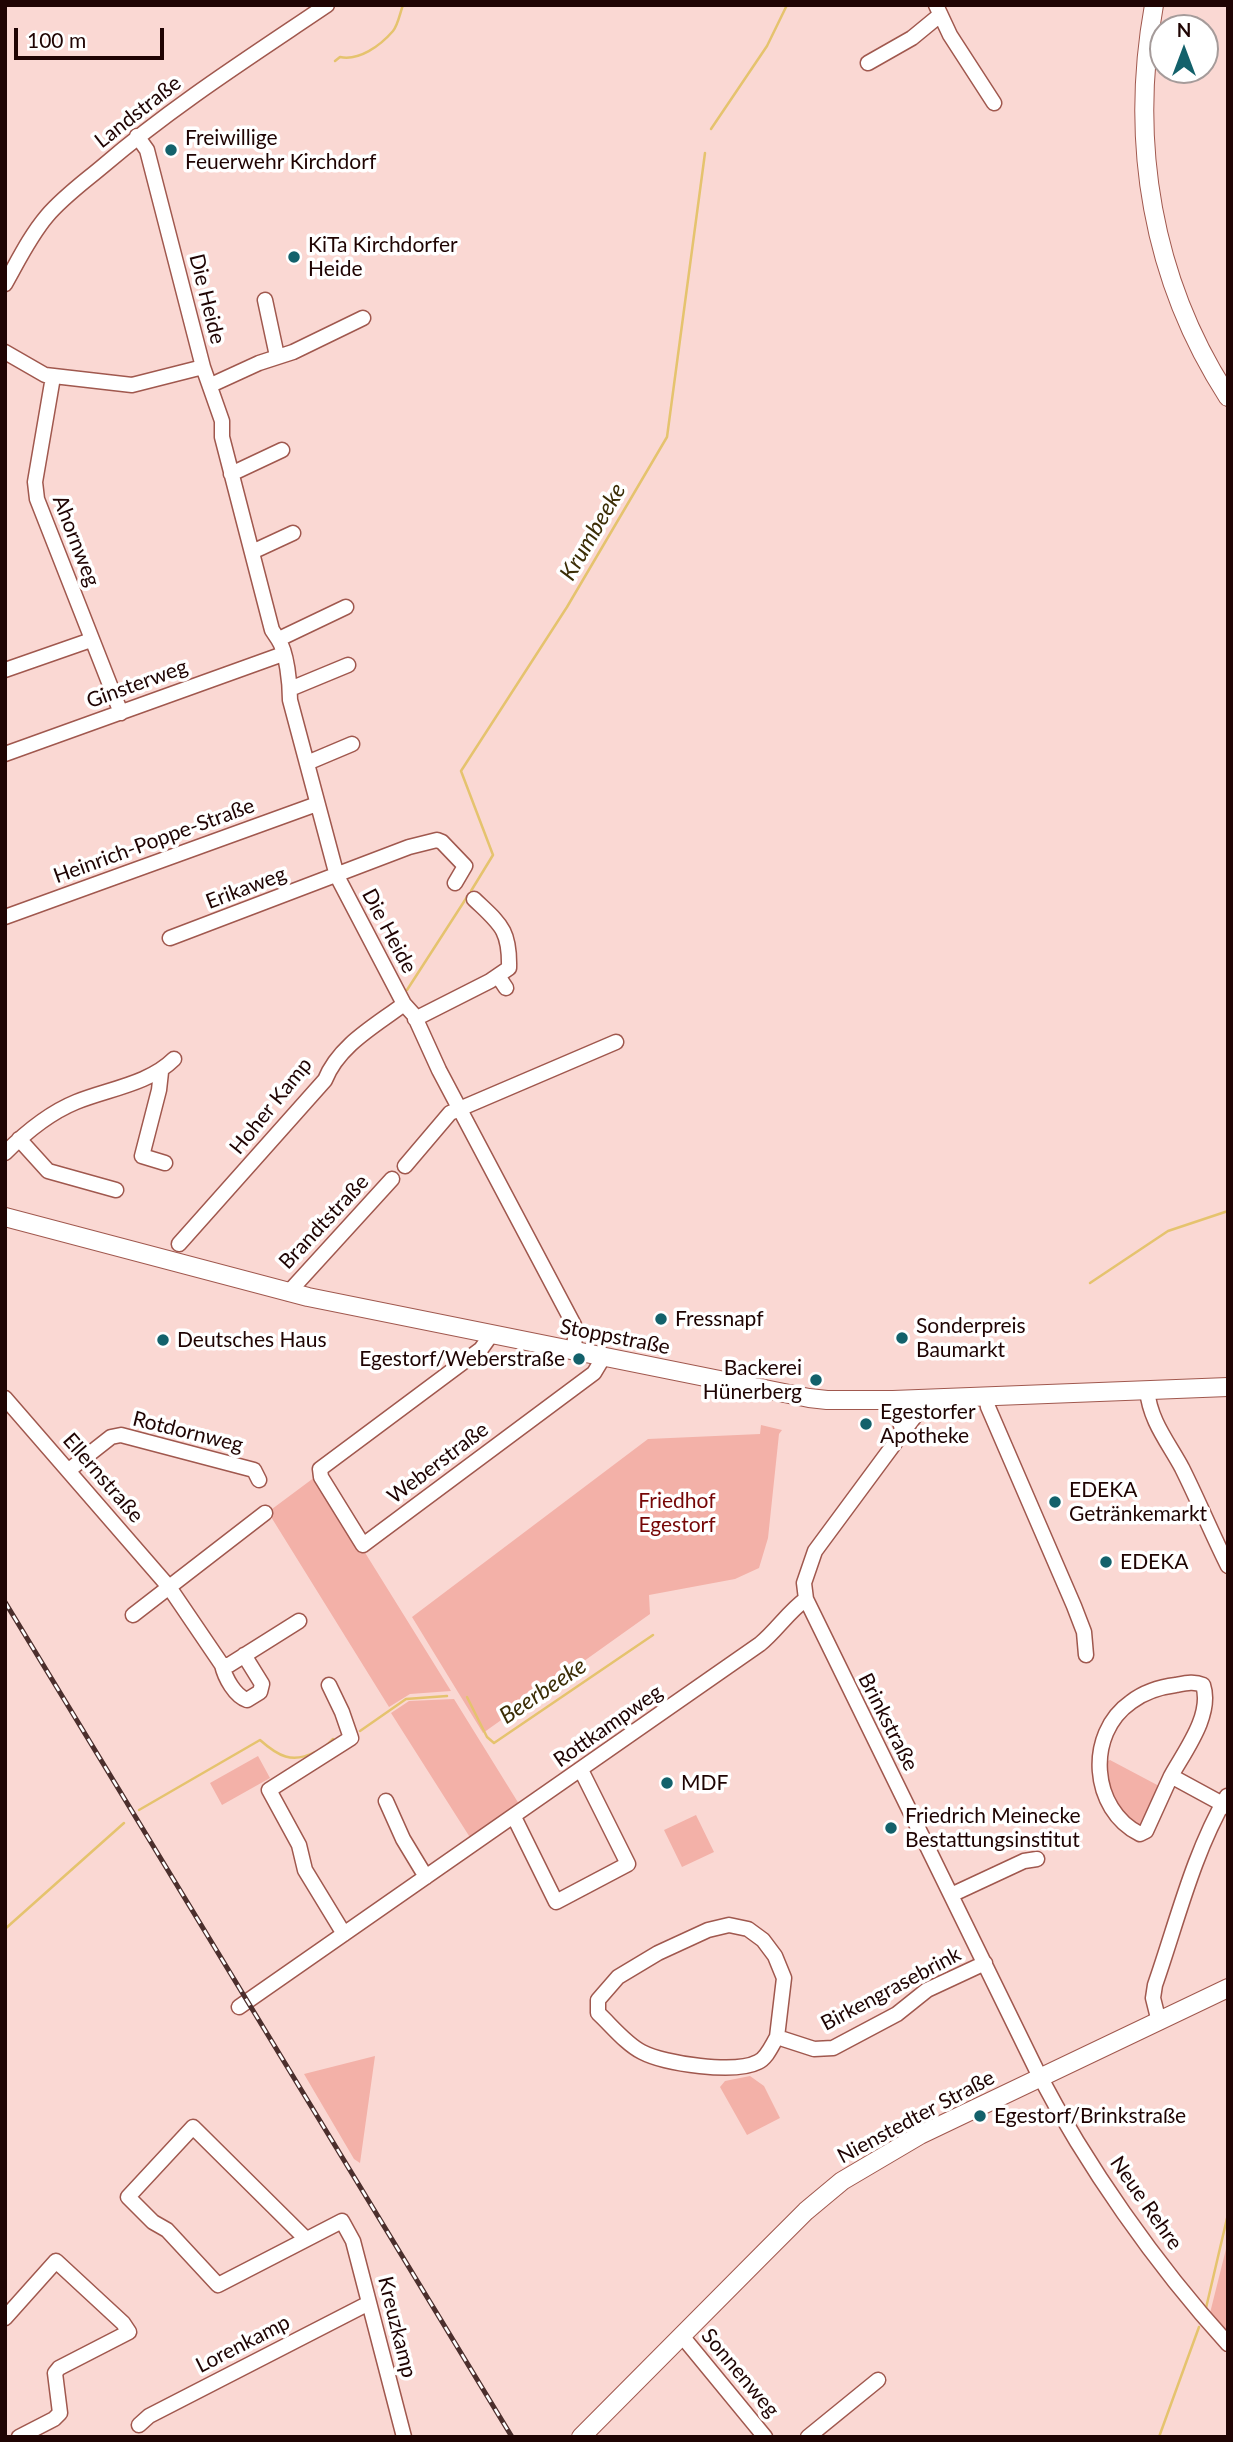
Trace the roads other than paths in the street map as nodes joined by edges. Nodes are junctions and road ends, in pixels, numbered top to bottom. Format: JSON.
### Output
{"nodes":[{"id":1,"x":327,"y":5,"type":"edge"},
{"id":2,"x":1153,"y":5,"type":"edge"},
{"id":3,"x":938,"y":10,"type":"edge"},
{"id":4,"x":868,"y":63,"type":"dead end"},
{"id":5,"x":994,"y":103,"type":"dead end"},
{"id":6,"x":137,"y":136,"type":"junction"},
{"id":7,"x":5,"y":284,"type":"edge"},
{"id":8,"x":265,"y":300,"type":"dead end"},
{"id":9,"x":363,"y":318,"type":"dead end"},
{"id":10,"x":5,"y":352,"type":"edge"},
{"id":11,"x":277,"y":356,"type":"junction"},
{"id":12,"x":203,"y":367,"type":"junction"},
{"id":13,"x":54,"y":377,"type":"junction"},
{"id":14,"x":211,"y":384,"type":"junction"},
{"id":15,"x":1228,"y":397,"type":"edge"},
{"id":16,"x":282,"y":450,"type":"dead end"},
{"id":17,"x":232,"y":474,"type":"junction"},
{"id":18,"x":293,"y":533,"type":"dead end"},
{"id":19,"x":252,"y":552,"type":"junction"},
{"id":20,"x":346,"y":607,"type":"dead end"},
{"id":21,"x":279,"y":639,"type":"junction"},
{"id":22,"x":91,"y":640,"type":"junction"},
{"id":23,"x":283,"y":654,"type":"junction"},
{"id":24,"x":348,"y":664,"type":"dead end"},
{"id":25,"x":5,"y":670,"type":"edge"},
{"id":26,"x":290,"y":689,"type":"junction"},
{"id":27,"x":121,"y":713,"type":"junction"},
{"id":28,"x":352,"y":744,"type":"dead end"},
{"id":29,"x":5,"y":754,"type":"edge"},
{"id":30,"x":307,"y":763,"type":"junction"},
{"id":31,"x":317,"y":804,"type":"junction"},
{"id":32,"x":337,"y":876,"type":"junction"},
{"id":33,"x":455,"y":883,"type":"dead end"},
{"id":34,"x":474,"y":899,"type":"dead end"},
{"id":35,"x":5,"y":916,"type":"edge"},
{"id":36,"x":170,"y":938,"type":"dead end"},
{"id":37,"x":404,"y":1004,"type":"junction"},
{"id":38,"x":415,"y":1019,"type":"junction"},
{"id":39,"x":615,"y":1042,"type":"dead end"},
{"id":40,"x":174,"y":1059,"type":"dead end"},
{"id":41,"x":161,"y":1072,"type":"junction"},
{"id":42,"x":460,"y":1107,"type":"junction"},
{"id":43,"x":19,"y":1139,"type":"junction"},
{"id":44,"x":5,"y":1153,"type":"edge"},
{"id":45,"x":164,"y":1163,"type":"dead end"},
{"id":46,"x":405,"y":1166,"type":"dead end"},
{"id":47,"x":392,"y":1179,"type":"dead end"},
{"id":48,"x":116,"y":1190,"type":"dead end"},
{"id":49,"x":5,"y":1217,"type":"edge"},
{"id":50,"x":179,"y":1244,"type":"dead end"},
{"id":51,"x":288,"y":1293,"type":"junction"},
{"id":52,"x":491,"y":1335,"type":"junction"},
{"id":53,"x":573,"y":1352,"type":"junction"},
{"id":54,"x":603,"y":1358,"type":"junction"},
{"id":55,"x":1228,"y":1387,"type":"edge"},
{"id":56,"x":1147,"y":1390,"type":"junction"},
{"id":57,"x":986,"y":1396,"type":"junction"},
{"id":58,"x":5,"y":1398,"type":"edge"},
{"id":59,"x":928,"y":1398,"type":"junction"},
{"id":60,"x":893,"y":1400,"type":"junction"},
{"id":61,"x":903,"y":1432,"type":"junction"},
{"id":62,"x":69,"y":1470,"type":"junction"},
{"id":63,"x":259,"y":1480,"type":"dead end"},
{"id":64,"x":265,"y":1513,"type":"dead end"},
{"id":65,"x":1228,"y":1566,"type":"edge"},
{"id":66,"x":169,"y":1587,"type":"junction"},
{"id":67,"x":806,"y":1599,"type":"junction"},
{"id":68,"x":133,"y":1615,"type":"dead end"},
{"id":69,"x":299,"y":1620,"type":"dead end"},
{"id":70,"x":244,"y":1655,"type":"junction"},
{"id":71,"x":1086,"y":1655,"type":"dead end"},
{"id":72,"x":222,"y":1665,"type":"junction"},
{"id":73,"x":329,"y":1685,"type":"dead end"},
{"id":74,"x":581,"y":1770,"type":"junction"},
{"id":75,"x":1171,"y":1776,"type":"junction"},
{"id":76,"x":386,"y":1801,"type":"dead end"},
{"id":77,"x":1226,"y":1801,"type":"edge"},
{"id":78,"x":514,"y":1817,"type":"junction"},
{"id":79,"x":1037,"y":1859,"type":"dead end"},
{"id":80,"x":426,"y":1877,"type":"junction"},
{"id":81,"x":951,"y":1895,"type":"junction"},
{"id":82,"x":344,"y":1934,"type":"junction"},
{"id":83,"x":985,"y":1963,"type":"junction"},
{"id":84,"x":1228,"y":1989,"type":"edge"},
{"id":85,"x":240,"y":2007,"type":"dead end"},
{"id":86,"x":1159,"y":2022,"type":"junction"},
{"id":87,"x":777,"y":2037,"type":"junction"},
{"id":88,"x":1041,"y":2078,"type":"junction"},
{"id":89,"x":306,"y":2239,"type":"junction"},
{"id":90,"x":369,"y":2303,"type":"junction"},
{"id":91,"x":5,"y":2318,"type":"edge"},
{"id":92,"x":681,"y":2336,"type":"junction"},
{"id":93,"x":1228,"y":2344,"type":"edge"},
{"id":94,"x":878,"y":2380,"type":"dead end"},
{"id":95,"x":139,"y":2425,"type":"dead end"},
{"id":96,"x":402,"y":2436,"type":"edge"},
{"id":97,"x":19,"y":2437,"type":"edge"},
{"id":98,"x":581,"y":2437,"type":"edge"},
{"id":99,"x":765,"y":2437,"type":"edge"},
{"id":100,"x":808,"y":2437,"type":"edge"}],
"edges":[{"from":1,"to":6,"type":"street","name":"Landstraße"},
{"from":2,"to":15,"type":"main road"},
{"from":3,"to":4,"type":"street"},
{"from":3,"to":5,"type":"street"},
{"from":6,"to":7,"type":"street","name":"Landstraße"},
{"from":6,"to":12,"type":"street","name":"Die Heide"},
{"from":8,"to":11,"type":"street"},
{"from":9,"to":11,"type":"street"},
{"from":10,"to":13,"type":"street"},
{"from":11,"to":14,"type":"street"},
{"from":12,"to":13,"type":"street"},
{"from":12,"to":14,"type":"street","name":"Die Heide"},
{"from":13,"to":22,"type":"street","name":"Ahornweg"},
{"from":14,"to":17,"type":"street","name":"Die Heide"},
{"from":16,"to":17,"type":"street"},
{"from":17,"to":19,"type":"street","name":"Die Heide"},
{"from":18,"to":19,"type":"street"},
{"from":19,"to":21,"type":"street","name":"Die Heide"},
{"from":20,"to":21,"type":"street"},
{"from":21,"to":23,"type":"street","name":"Die Heide"},
{"from":22,"to":25,"type":"street"},
{"from":22,"to":27,"type":"street","name":"Ahornweg"},
{"from":23,"to":26,"type":"street","name":"Die Heide"},
{"from":23,"to":27,"type":"street","name":"Ginsterweg"},
{"from":24,"to":26,"type":"street"},
{"from":26,"to":30,"type":"street","name":"Die Heide"},
{"from":27,"to":29,"type":"street","name":"Ginsterweg"},
{"from":28,"to":30,"type":"street"},
{"from":30,"to":31,"type":"street","name":"Die Heide"},
{"from":31,"to":32,"type":"street","name":"Die Heide"},
{"from":31,"to":35,"type":"street","name":"Heinrich-Poppe-Straße"},
{"from":32,"to":33,"type":"street","name":"Erikaweg"},
{"from":32,"to":36,"type":"street","name":"Erikaweg"},
{"from":32,"to":37,"type":"street","name":"Die Heide"},
{"from":34,"to":38,"type":"street"},
{"from":37,"to":38,"type":"street","name":"Die Heide"},
{"from":37,"to":50,"type":"street","name":"Hoher Kamp"},
{"from":38,"to":42,"type":"street","name":"Die Heide"},
{"from":39,"to":42,"type":"street"},
{"from":40,"to":41,"type":"street"},
{"from":41,"to":43,"type":"street"},
{"from":41,"to":45,"type":"street"},
{"from":42,"to":46,"type":"street"},
{"from":42,"to":53,"type":"street","name":"Die Heide"},
{"from":43,"to":44,"type":"street"},
{"from":43,"to":48,"type":"street"},
{"from":47,"to":51,"type":"street","name":"Brandtstraße"},
{"from":49,"to":51,"type":"main road","name":"Stoppstraße"},
{"from":51,"to":52,"type":"main road","name":"Stoppstraße"},
{"from":52,"to":53,"type":"main road","name":"Stoppstraße"},
{"from":52,"to":54,"type":"street","name":"Weberstraße"},
{"from":53,"to":54,"type":"main road","name":"Stoppstraße"},
{"from":54,"to":60,"type":"main road","name":"Stoppstraße"},
{"from":55,"to":56,"type":"main road","name":"Stoppstraße"},
{"from":56,"to":57,"type":"main road","name":"Stoppstraße"},
{"from":56,"to":65,"type":"street"},
{"from":57,"to":59,"type":"main road","name":"Stoppstraße"},
{"from":57,"to":71,"type":"street"},
{"from":58,"to":62,"type":"street","name":"Ellernstraße"},
{"from":59,"to":60,"type":"main road","name":"Stoppstraße"},
{"from":59,"to":61,"type":"street","name":"Brinkstraße"},
{"from":60,"to":61,"type":"street"},
{"from":61,"to":67,"type":"street","name":"Brinkstraße"},
{"from":62,"to":63,"type":"street","name":"Rotdornweg"},
{"from":62,"to":66,"type":"street","name":"Ellernstraße"},
{"from":64,"to":66,"type":"street"},
{"from":66,"to":68,"type":"street"},
{"from":66,"to":72,"type":"street","name":"Ellernstraße"},
{"from":67,"to":74,"type":"street","name":"Rottkampweg"},
{"from":67,"to":81,"type":"street","name":"Brinkstraße"},
{"from":69,"to":70,"type":"street"},
{"from":70,"to":72,"type":"street"},
{"from":70,"to":72,"type":"street","name":"Ellernstraße"},
{"from":73,"to":82,"type":"street"},
{"from":74,"to":78,"type":"street","name":"Rottkampweg"},
{"from":74,"to":78,"type":"street"},
{"from":75,"to":75,"type":"street"},
{"from":75,"to":77,"type":"street"},
{"from":76,"to":80,"type":"street"},
{"from":77,"to":86,"type":"street"},
{"from":78,"to":80,"type":"street","name":"Rottkampweg"},
{"from":79,"to":81,"type":"street"},
{"from":80,"to":82,"type":"street","name":"Rottkampweg"},
{"from":81,"to":83,"type":"street","name":"Brinkstraße"},
{"from":82,"to":85,"type":"street","name":"Rottkampweg"},
{"from":83,"to":87,"type":"street","name":"Birkengrasebrink"},
{"from":83,"to":88,"type":"street","name":"Brinkstraße"},
{"from":84,"to":86,"type":"main road","name":"Nienstedter Straße"},
{"from":86,"to":88,"type":"main road","name":"Nienstedter Straße"},
{"from":87,"to":87,"type":"street"},
{"from":88,"to":92,"type":"main road","name":"Nienstedter Straße"},
{"from":88,"to":93,"type":"street","name":"Neue Rehre"},
{"from":89,"to":89,"type":"street"},
{"from":89,"to":90,"type":"street","name":"Kreuzkamp"},
{"from":90,"to":95,"type":"street","name":"Lorenkamp"},
{"from":90,"to":96,"type":"street","name":"Kreuzkamp"},
{"from":91,"to":97,"type":"street"},
{"from":92,"to":98,"type":"main road","name":"Nienstedter Straße"},
{"from":92,"to":99,"type":"street","name":"Sonnenweg"},
{"from":94,"to":100,"type":"street"}]}
